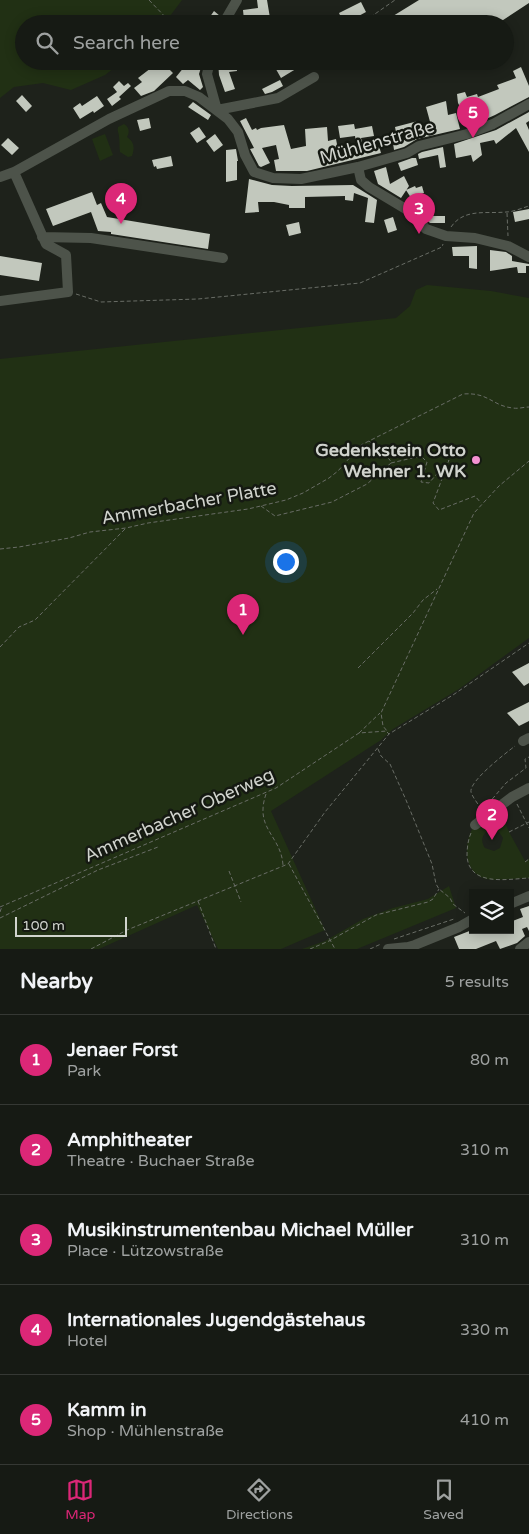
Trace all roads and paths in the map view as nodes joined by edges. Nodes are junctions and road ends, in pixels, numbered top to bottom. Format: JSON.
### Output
{"nodes":[{"id":1,"x":149,"y":0,"type":"edge"},
{"id":2,"x":237,"y":0,"type":"edge"},
{"id":3,"x":395,"y":0,"type":"edge"},
{"id":4,"x":163,"y":15,"type":"edge"},
{"id":5,"x":228,"y":15,"type":"edge"},
{"id":6,"x":373,"y":15,"type":"edge"},
{"id":7,"x":208,"y":70,"type":"edge"},
{"id":8,"x":314,"y":77,"type":"dead end"},
{"id":9,"x":209,"y":85,"type":"junction"},
{"id":10,"x":199,"y":98,"type":"junction"},
{"id":11,"x":529,"y":104,"type":"edge"},
{"id":12,"x":218,"y":110,"type":"junction"},
{"id":13,"x":358,"y":167,"type":"junction"},
{"id":14,"x":14,"y":172,"type":"junction"},
{"id":15,"x":0,"y":177,"type":"edge"},
{"id":16,"x":529,"y":206,"type":"edge"},
{"id":17,"x":507,"y":212,"type":"junction"},
{"id":18,"x":446,"y":236,"type":"junction"},
{"id":19,"x":42,"y":237,"type":"junction"},
{"id":20,"x":508,"y":246,"type":"junction"},
{"id":21,"x":529,"y":257,"type":"edge"},
{"id":22,"x":223,"y":258,"type":"dead end"},
{"id":23,"x":68,"y":292,"type":"junction"},
{"id":24,"x":0,"y":301,"type":"edge"},
{"id":25,"x":529,"y":407,"type":"edge"},
{"id":26,"x":368,"y":441,"type":"junction"},
{"id":27,"x":529,"y":461,"type":"edge"},
{"id":28,"x":391,"y":463,"type":"junction"},
{"id":29,"x":482,"y":504,"type":"junction"},
{"id":30,"x":260,"y":506,"type":"junction"},
{"id":31,"x":126,"y":528,"type":"junction"},
{"id":32,"x":0,"y":549,"type":"edge"},
{"id":33,"x":438,"y":589,"type":"junction"},
{"id":34,"x":529,"y":643,"type":"edge"},
{"id":35,"x":0,"y":647,"type":"edge"},
{"id":36,"x":358,"y":668,"type":"dead end"},
{"id":37,"x":381,"y":713,"type":"junction"},
{"id":38,"x":387,"y":731,"type":"junction"},
{"id":39,"x":359,"y":732,"type":"junction"},
{"id":40,"x":389,"y":734,"type":"junction"},
{"id":41,"x":377,"y":748,"type":"junction"},
{"id":42,"x":529,"y":757,"type":"edge"},
{"id":43,"x":529,"y":788,"type":"edge"},
{"id":44,"x":267,"y":793,"type":"junction"},
{"id":45,"x":518,"y":806,"type":"dead end"},
{"id":46,"x":486,"y":807,"type":"dead end"},
{"id":47,"x":528,"y":822,"type":"edge"},
{"id":48,"x":475,"y":825,"type":"dead end"},
{"id":49,"x":529,"y":828,"type":"edge"},
{"id":50,"x":509,"y":832,"type":"dead end"},
{"id":51,"x":158,"y":847,"type":"dead end"},
{"id":52,"x":529,"y":859,"type":"edge"},
{"id":53,"x":525,"y":862,"type":"dead end"},
{"id":54,"x":288,"y":864,"type":"junction"},
{"id":55,"x":284,"y":866,"type":"junction"},
{"id":56,"x":229,"y":871,"type":"dead end"},
{"id":57,"x":234,"y":885,"type":"junction"},
{"id":58,"x":439,"y":889,"type":"junction"},
{"id":59,"x":529,"y":896,"type":"edge"},
{"id":60,"x":198,"y":901,"type":"junction"},
{"id":61,"x":240,"y":902,"type":"dead end"},
{"id":62,"x":514,"y":902,"type":"edge"},
{"id":63,"x":1,"y":906,"type":"edge"},
{"id":64,"x":0,"y":912,"type":"edge"},
{"id":65,"x":469,"y":916,"type":"edge"},
{"id":66,"x":0,"y":918,"type":"edge"},
{"id":67,"x":458,"y":918,"type":"dead end"},
{"id":68,"x":469,"y":918,"type":"edge"},
{"id":69,"x":329,"y":941,"type":"junction"},
{"id":70,"x":529,"y":942,"type":"edge"},
{"id":71,"x":388,"y":944,"type":"edge"},
{"id":72,"x":91,"y":949,"type":"edge"},
{"id":73,"x":216,"y":949,"type":"edge"},
{"id":74,"x":310,"y":949,"type":"edge"},
{"id":75,"x":335,"y":949,"type":"edge"},
{"id":76,"x":370,"y":949,"type":"edge"},
{"id":77,"x":520,"y":949,"type":"edge"}],
"edges":[{"from":1,"to":4,"type":"path"},
{"from":2,"to":5,"type":"street"},
{"from":3,"to":6,"type":"path"},
{"from":7,"to":9,"type":"street"},
{"from":8,"to":12,"type":"street"},
{"from":9,"to":10,"type":"street"},
{"from":9,"to":12,"type":"street"},
{"from":10,"to":12,"type":"street"},
{"from":10,"to":14,"type":"street"},
{"from":11,"to":13,"type":"street","name":"Mühlenstraße"},
{"from":12,"to":13,"type":"street","name":"Mühlenstraße"},
{"from":13,"to":18,"type":"street"},
{"from":14,"to":15,"type":"street"},
{"from":14,"to":19,"type":"street"},
{"from":16,"to":17,"type":"path"},
{"from":17,"to":18,"type":"path"},
{"from":17,"to":20,"type":"path"},
{"from":18,"to":20,"type":"street"},
{"from":18,"to":23,"type":"path"},
{"from":19,"to":22,"type":"street"},
{"from":19,"to":23,"type":"street"},
{"from":20,"to":21,"type":"street"},
{"from":23,"to":24,"type":"street"},
{"from":25,"to":26,"type":"path","name":"Ammerbacher Platte"},
{"from":26,"to":28,"type":"path"},
{"from":26,"to":30,"type":"path","name":"Ammerbacher Platte"},
{"from":27,"to":29,"type":"path","name":"Ammerbacher Oberweg"},
{"from":28,"to":29,"type":"path"},
{"from":28,"to":30,"type":"path"},
{"from":29,"to":33,"type":"path","name":"Ammerbacher Oberweg"},
{"from":30,"to":31,"type":"path","name":"Ammerbacher Platte"},
{"from":31,"to":32,"type":"path","name":"Ammerbacher Platte"},
{"from":31,"to":35,"type":"path"},
{"from":33,"to":36,"type":"path"},
{"from":33,"to":37,"type":"path","name":"Ammerbacher Oberweg"},
{"from":34,"to":40,"type":"path"},
{"from":37,"to":38,"type":"path"},
{"from":37,"to":39,"type":"path","name":"Ammerbacher Oberweg"},
{"from":38,"to":39,"type":"path"},
{"from":38,"to":40,"type":"path"},
{"from":39,"to":44,"type":"path","name":"Ammerbacher Oberweg"},
{"from":40,"to":41,"type":"path"},
{"from":41,"to":54,"type":"path"},
{"from":41,"to":58,"type":"path"},
{"from":42,"to":46,"type":"path"},
{"from":43,"to":48,"type":"street"},
{"from":44,"to":55,"type":"path"},
{"from":44,"to":63,"type":"path","name":"Ammerbacher Oberweg"},
{"from":45,"to":47,"type":"path"},
{"from":47,"to":49,"type":"path"},
{"from":47,"to":50,"type":"path"},
{"from":51,"to":66,"type":"path"},
{"from":52,"to":53,"type":"path"},
{"from":54,"to":55,"type":"path"},
{"from":54,"to":69,"type":"path"},
{"from":55,"to":57,"type":"path"},
{"from":56,"to":57,"type":"path"},
{"from":57,"to":60,"type":"path"},
{"from":57,"to":61,"type":"path"},
{"from":58,"to":65,"type":"path"},
{"from":58,"to":69,"type":"path"},
{"from":59,"to":62,"type":"street"},
{"from":60,"to":72,"type":"path"},
{"from":60,"to":73,"type":"path"},
{"from":63,"to":64,"type":"path"},
{"from":67,"to":71,"type":"path"},
{"from":68,"to":71,"type":"street"},
{"from":69,"to":74,"type":"path"},
{"from":69,"to":75,"type":"path"},
{"from":70,"to":77,"type":"street"},
{"from":71,"to":76,"type":"path"}]}
